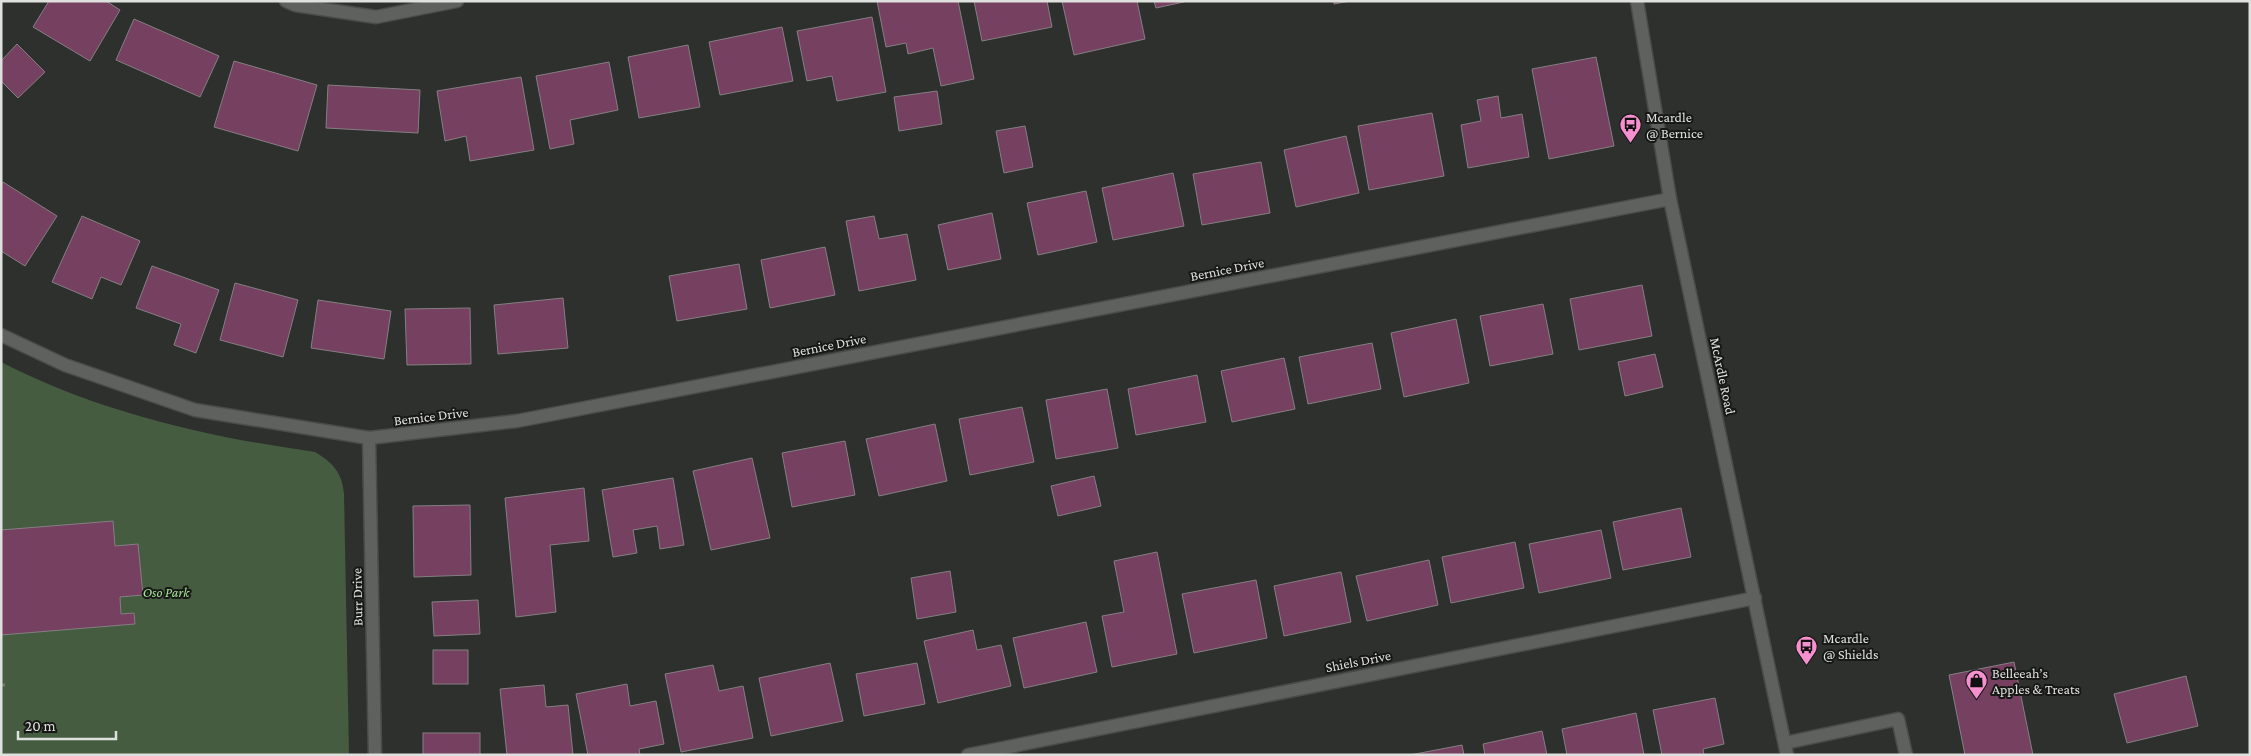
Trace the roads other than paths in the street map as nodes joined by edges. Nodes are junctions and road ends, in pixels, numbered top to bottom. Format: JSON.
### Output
{"nodes":[{"id":1,"x":286,"y":1,"type":"edge"},
{"id":2,"x":457,"y":1,"type":"edge"},
{"id":3,"x":1637,"y":1,"type":"edge"},
{"id":4,"x":1670,"y":199,"type":"junction"},
{"id":5,"x":1,"y":335,"type":"edge"},
{"id":6,"x":369,"y":438,"type":"junction"},
{"id":7,"x":1754,"y":598,"type":"junction"},
{"id":8,"x":1786,"y":749,"type":"edge"},
{"id":9,"x":374,"y":755,"type":"edge"},
{"id":10,"x":968,"y":755,"type":"edge"},
{"id":11,"x":1906,"y":755,"type":"edge"}],
"edges":[{"from":1,"to":2,"type":"street"},
{"from":3,"to":4,"type":"street","name":"McArdle Road"},
{"from":4,"to":6,"type":"street","name":"Bernice Drive"},
{"from":4,"to":7,"type":"street","name":"McArdle Road"},
{"from":5,"to":6,"type":"street","name":"Bernice Drive"},
{"from":6,"to":9,"type":"street","name":"Burr Drive"},
{"from":7,"to":8,"type":"street","name":"McArdle Road"},
{"from":7,"to":10,"type":"street","name":"Shiels Drive"},
{"from":8,"to":11,"type":"street"}]}
